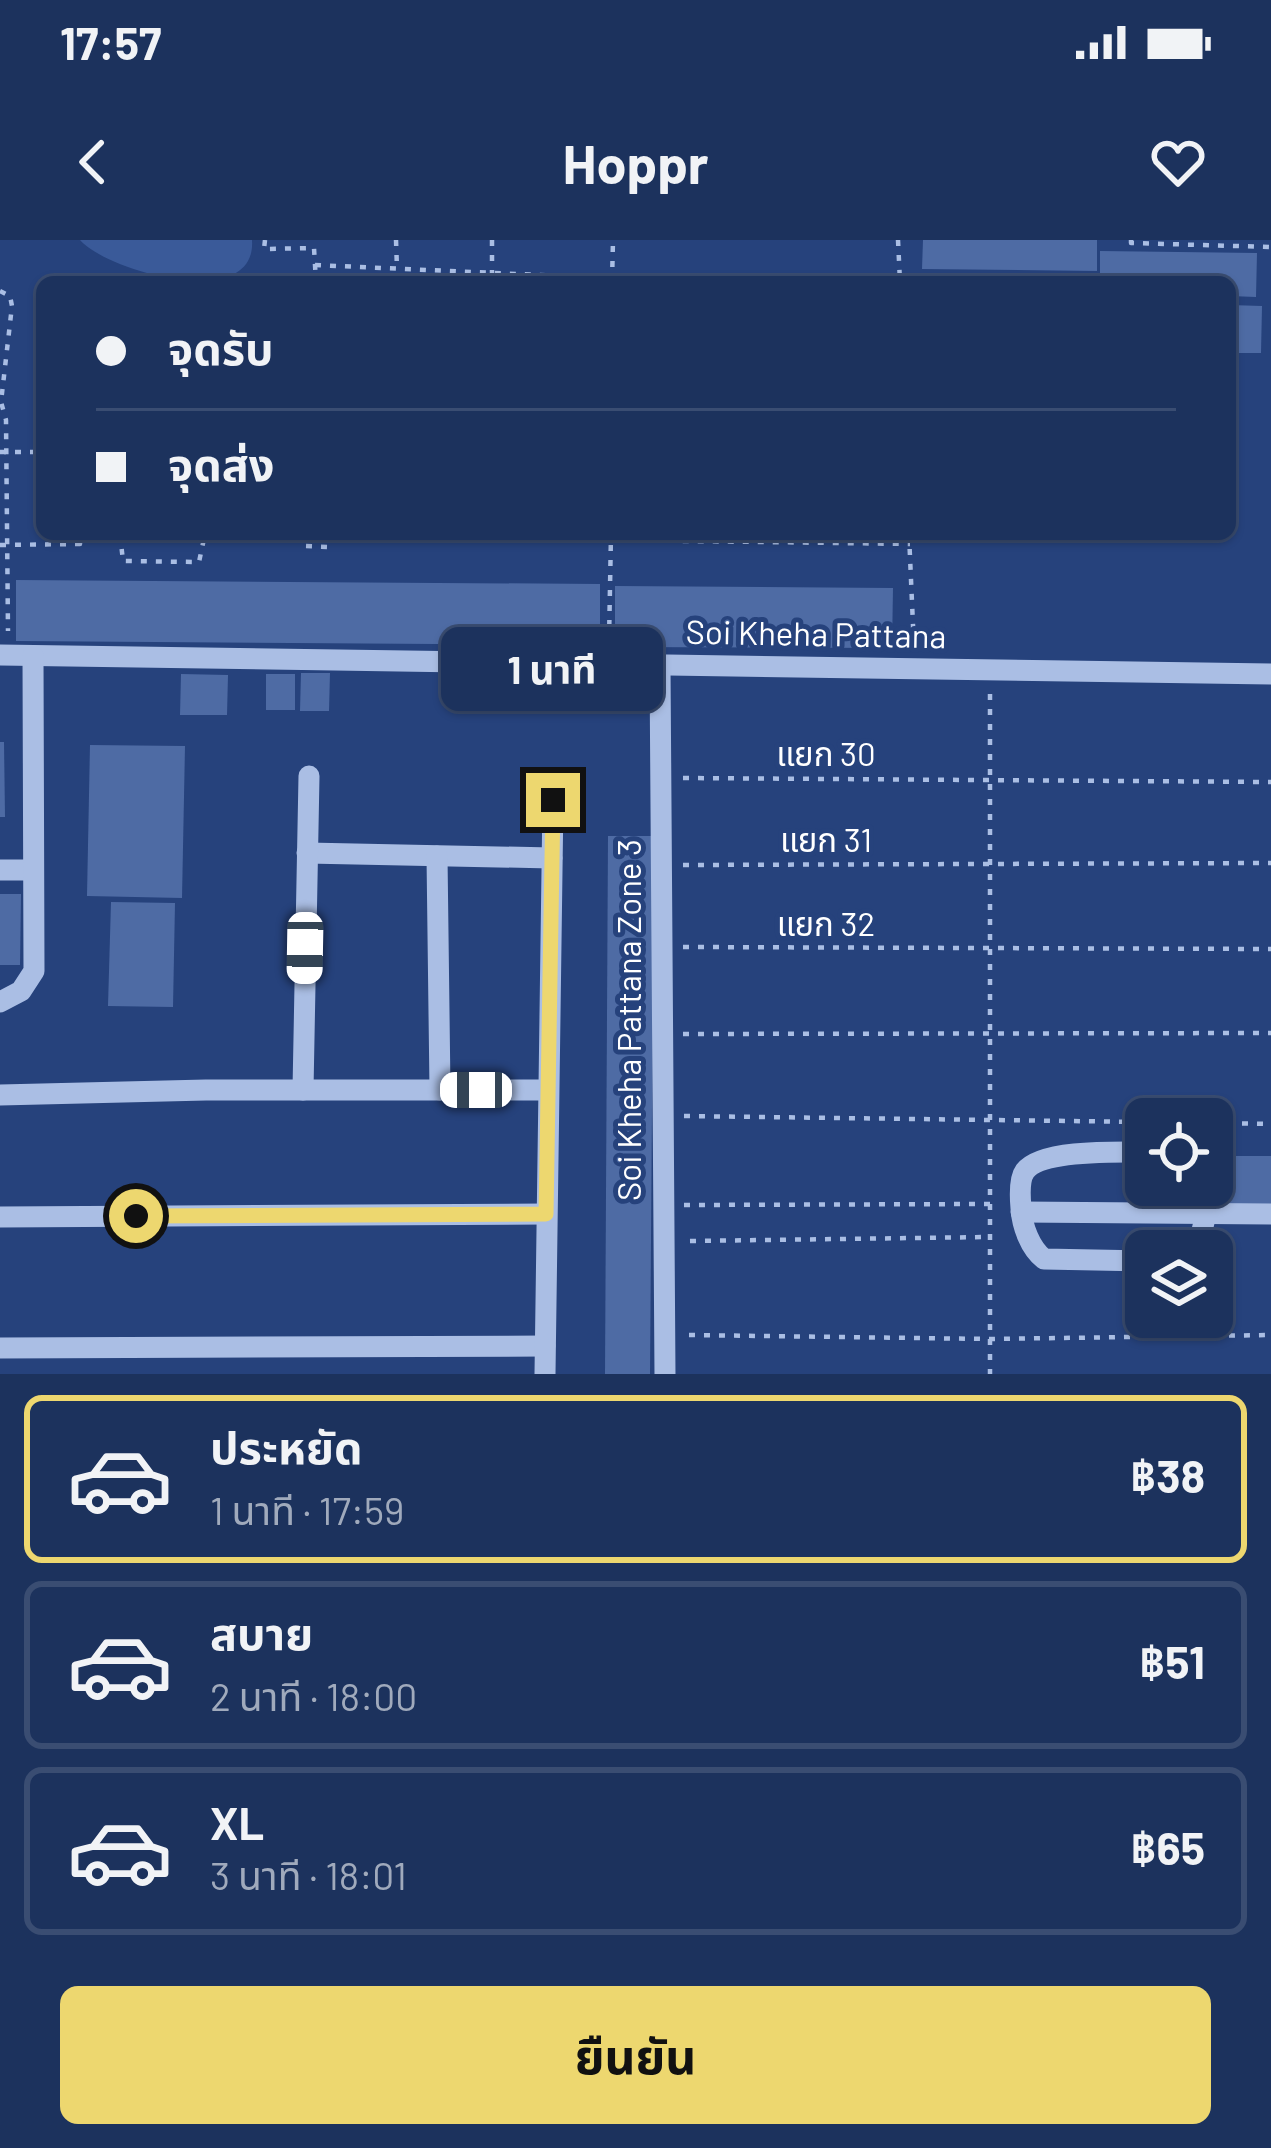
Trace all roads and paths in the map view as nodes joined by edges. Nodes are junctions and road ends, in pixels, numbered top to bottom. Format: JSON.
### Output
{"nodes":[{"id":1,"x":265,"y":240,"type":"edge"},
{"id":2,"x":396,"y":240,"type":"edge"},
{"id":3,"x":491,"y":240,"type":"edge"},
{"id":4,"x":613,"y":240,"type":"edge"},
{"id":5,"x":898,"y":240,"type":"edge"},
{"id":6,"x":1131,"y":240,"type":"edge"},
{"id":7,"x":1271,"y":247,"type":"edge"},
{"id":8,"x":315,"y":265,"type":"junction"},
{"id":9,"x":397,"y":269,"type":"junction"},
{"id":10,"x":492,"y":273,"type":"junction"},
{"id":11,"x":316,"y":276,"type":"edge"},
{"id":12,"x":543,"y":276,"type":"edge"},
{"id":13,"x":612,"y":276,"type":"edge"},
{"id":14,"x":899,"y":276,"type":"edge"},
{"id":15,"x":0,"y":291,"type":"edge"},
{"id":16,"x":3,"y":348,"type":"edge"},
{"id":17,"x":3,"y":452,"type":"edge"},
{"id":18,"x":36,"y":452,"type":"edge"},
{"id":19,"x":80,"y":540,"type":"edge"},
{"id":20,"x":120,"y":540,"type":"edge"},
{"id":21,"x":204,"y":540,"type":"edge"},
{"id":22,"x":303,"y":540,"type":"edge"},
{"id":23,"x":330,"y":540,"type":"edge"},
{"id":24,"x":611,"y":540,"type":"edge"},
{"id":25,"x":739,"y":540,"type":"edge"},
{"id":26,"x":910,"y":540,"type":"edge"},
{"id":27,"x":910,"y":544,"type":"junction"},
{"id":28,"x":4,"y":545,"type":"edge"},
{"id":29,"x":4,"y":655,"type":"edge"},
{"id":30,"x":33,"y":656,"type":"junction"},
{"id":31,"x":608,"y":664,"type":"junction"},
{"id":32,"x":660,"y":665,"type":"junction"},
{"id":33,"x":915,"y":669,"type":"junction"},
{"id":34,"x":990,"y":670,"type":"junction"},
{"id":35,"x":1271,"y":674,"type":"edge"},
{"id":36,"x":308,"y":776,"type":"dead end"},
{"id":37,"x":661,"y":778,"type":"junction"},
{"id":38,"x":991,"y":778,"type":"junction"},
{"id":39,"x":1271,"y":782,"type":"edge"},
{"id":40,"x":553,"y":800,"type":"dead end"},
{"id":41,"x":307,"y":853,"type":"junction"},
{"id":42,"x":437,"y":856,"type":"junction"},
{"id":43,"x":553,"y":859,"type":"junction"},
{"id":44,"x":1271,"y":863,"type":"edge"},
{"id":45,"x":991,"y":864,"type":"junction"},
{"id":46,"x":661,"y":865,"type":"junction"},
{"id":47,"x":0,"y":870,"type":"edge"},
{"id":48,"x":32,"y":870,"type":"junction"},
{"id":49,"x":662,"y":947,"type":"junction"},
{"id":50,"x":991,"y":948,"type":"junction"},
{"id":51,"x":1271,"y":950,"type":"edge"},
{"id":52,"x":0,"y":1002,"type":"edge"},
{"id":53,"x":991,"y":1032,"type":"junction"},
{"id":54,"x":1271,"y":1033,"type":"edge"},
{"id":55,"x":662,"y":1034,"type":"junction"},
{"id":56,"x":303,"y":1090,"type":"junction"},
{"id":57,"x":440,"y":1090,"type":"junction"},
{"id":58,"x":548,"y":1090,"type":"junction"},
{"id":59,"x":0,"y":1095,"type":"edge"},
{"id":60,"x":663,"y":1116,"type":"junction"},
{"id":61,"x":990,"y":1118,"type":"junction"},
{"id":62,"x":1125,"y":1121,"type":"edge"},
{"id":63,"x":1233,"y":1123,"type":"edge"},
{"id":64,"x":1271,"y":1124,"type":"edge"},
{"id":65,"x":1125,"y":1153,"type":"edge"},
{"id":66,"x":990,"y":1204,"type":"junction"},
{"id":67,"x":663,"y":1205,"type":"junction"},
{"id":68,"x":1206,"y":1206,"type":"edge"},
{"id":69,"x":1021,"y":1212,"type":"junction"},
{"id":70,"x":546,"y":1214,"type":"junction"},
{"id":71,"x":1207,"y":1214,"type":"junction"},
{"id":72,"x":1271,"y":1214,"type":"edge"},
{"id":73,"x":0,"y":1216,"type":"edge"},
{"id":74,"x":1203,"y":1230,"type":"edge"},
{"id":75,"x":990,"y":1237,"type":"junction"},
{"id":76,"x":664,"y":1241,"type":"junction"},
{"id":77,"x":1125,"y":1261,"type":"edge"},
{"id":78,"x":664,"y":1335,"type":"junction"},
{"id":79,"x":1271,"y":1335,"type":"edge"},
{"id":80,"x":990,"y":1339,"type":"junction"},
{"id":81,"x":545,"y":1346,"type":"junction"},
{"id":82,"x":0,"y":1348,"type":"edge"},
{"id":83,"x":545,"y":1374,"type":"edge"},
{"id":84,"x":664,"y":1374,"type":"edge"},
{"id":85,"x":990,"y":1374,"type":"edge"}],
"edges":[{"from":1,"to":8,"type":"path"},
{"from":2,"to":9,"type":"path"},
{"from":3,"to":10,"type":"path"},
{"from":4,"to":13,"type":"path"},
{"from":5,"to":14,"type":"path"},
{"from":6,"to":7,"type":"path"},
{"from":8,"to":9,"type":"path"},
{"from":8,"to":11,"type":"path"},
{"from":9,"to":10,"type":"path"},
{"from":10,"to":12,"type":"path"},
{"from":15,"to":16,"type":"path"},
{"from":16,"to":17,"type":"path"},
{"from":17,"to":18,"type":"path"},
{"from":17,"to":28,"type":"path"},
{"from":19,"to":28,"type":"path"},
{"from":20,"to":21,"type":"path"},
{"from":22,"to":23,"type":"path"},
{"from":24,"to":31,"type":"path"},
{"from":25,"to":27,"type":"path"},
{"from":26,"to":27,"type":"path"},
{"from":27,"to":33,"type":"path"},
{"from":28,"to":29,"type":"path"},
{"from":29,"to":30,"type":"street","name":"Soi Kheha Pattana"},
{"from":30,"to":31,"type":"street","name":"Soi Kheha Pattana"},
{"from":30,"to":48,"type":"street"},
{"from":31,"to":32,"type":"street","name":"Soi Kheha Pattana"},
{"from":32,"to":33,"type":"street","name":"Soi Kheha Pattana"},
{"from":32,"to":37,"type":"street","name":"Soi Kheha Pattana Zone 3"},
{"from":33,"to":34,"type":"street","name":"Soi Kheha Pattana"},
{"from":34,"to":35,"type":"street","name":"Soi Kheha Pattana"},
{"from":34,"to":38,"type":"path"},
{"from":36,"to":41,"type":"street"},
{"from":37,"to":38,"type":"path","name":"แยก 30"},
{"from":37,"to":46,"type":"street","name":"Soi Kheha Pattana Zone 3"},
{"from":38,"to":39,"type":"path","name":"แยก 30"},
{"from":38,"to":45,"type":"path"},
{"from":40,"to":43,"type":"street"},
{"from":41,"to":42,"type":"street"},
{"from":41,"to":56,"type":"street"},
{"from":42,"to":43,"type":"street"},
{"from":42,"to":57,"type":"street"},
{"from":43,"to":58,"type":"street"},
{"from":44,"to":45,"type":"path","name":"แยก 31"},
{"from":45,"to":46,"type":"path","name":"แยก 31"},
{"from":45,"to":50,"type":"path"},
{"from":46,"to":49,"type":"street","name":"Soi Kheha Pattana Zone 3"},
{"from":47,"to":48,"type":"street"},
{"from":48,"to":52,"type":"street"},
{"from":49,"to":50,"type":"path","name":"แยก 32"},
{"from":49,"to":55,"type":"street","name":"Soi Kheha Pattana Zone 3"},
{"from":50,"to":51,"type":"path","name":"แยก 32"},
{"from":50,"to":53,"type":"path"},
{"from":53,"to":54,"type":"path"},
{"from":53,"to":55,"type":"path"},
{"from":53,"to":61,"type":"path"},
{"from":55,"to":60,"type":"street","name":"Soi Kheha Pattana Zone 3"},
{"from":56,"to":57,"type":"street"},
{"from":56,"to":59,"type":"street"},
{"from":57,"to":58,"type":"street"},
{"from":58,"to":70,"type":"street"},
{"from":60,"to":61,"type":"path"},
{"from":60,"to":67,"type":"street","name":"Soi Kheha Pattana Zone 3"},
{"from":61,"to":62,"type":"path"},
{"from":61,"to":66,"type":"path"},
{"from":63,"to":64,"type":"path"},
{"from":65,"to":69,"type":"street"},
{"from":66,"to":67,"type":"path"},
{"from":66,"to":75,"type":"path"},
{"from":67,"to":76,"type":"street","name":"Soi Kheha Pattana Zone 3"},
{"from":68,"to":71,"type":"street"},
{"from":69,"to":71,"type":"street"},
{"from":69,"to":77,"type":"street"},
{"from":70,"to":73,"type":"street"},
{"from":70,"to":81,"type":"street"},
{"from":71,"to":72,"type":"street"},
{"from":71,"to":74,"type":"street"},
{"from":75,"to":76,"type":"path"},
{"from":75,"to":80,"type":"path"},
{"from":76,"to":78,"type":"street","name":"Soi Kheha Pattana Zone 3"},
{"from":78,"to":80,"type":"path"},
{"from":78,"to":84,"type":"street","name":"Soi Kheha Pattana Zone 3"},
{"from":79,"to":80,"type":"path"},
{"from":80,"to":85,"type":"path"},
{"from":81,"to":82,"type":"street"},
{"from":81,"to":83,"type":"street"}]}
